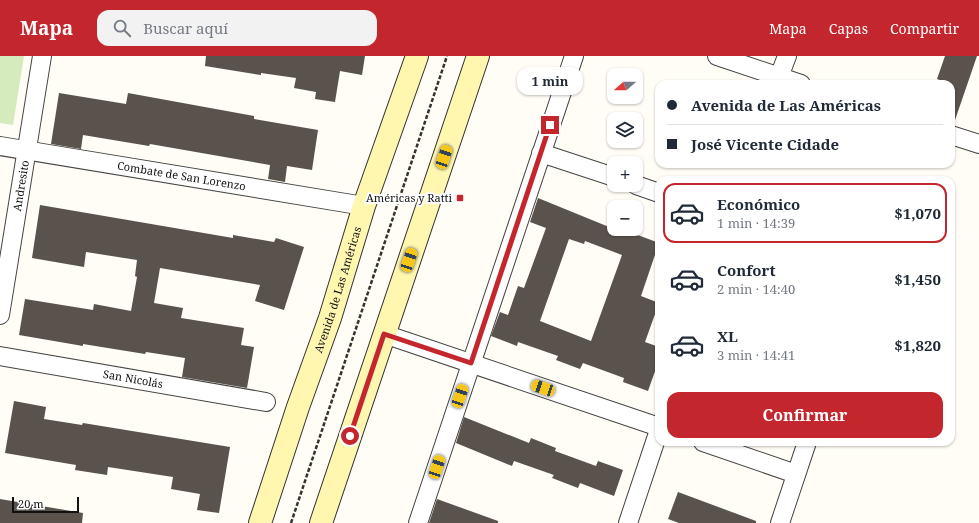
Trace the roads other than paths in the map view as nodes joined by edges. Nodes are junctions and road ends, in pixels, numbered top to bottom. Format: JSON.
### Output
{"nodes":[{"id":1,"x":42,"y":56,"type":"edge"},
{"id":2,"x":417,"y":56,"type":"edge"},
{"id":3,"x":478,"y":56,"type":"edge"},
{"id":4,"x":574,"y":56,"type":"edge"},
{"id":5,"x":717,"y":56,"type":"edge"},
{"id":6,"x":787,"y":56,"type":"edge"},
{"id":7,"x":779,"y":77,"type":"junction"},
{"id":8,"x":788,"y":80,"type":"edge"},
{"id":9,"x":955,"y":135,"type":"edge"},
{"id":10,"x":979,"y":144,"type":"edge"},
{"id":11,"x":0,"y":146,"type":"edge"},
{"id":12,"x":26,"y":149,"type":"junction"},
{"id":13,"x":541,"y":153,"type":"junction"},
{"id":14,"x":607,"y":176,"type":"edge"},
{"id":15,"x":643,"y":187,"type":"edge"},
{"id":16,"x":655,"y":192,"type":"edge"},
{"id":17,"x":364,"y":206,"type":"junction"},
{"id":18,"x":0,"y":315,"type":"edge"},
{"id":19,"x":384,"y":334,"type":"junction"},
{"id":20,"x":0,"y":356,"type":"edge"},
{"id":21,"x":471,"y":363,"type":"junction"},
{"id":22,"x":266,"y":402,"type":"dead end"},
{"id":23,"x":655,"y":427,"type":"edge"},
{"id":24,"x":655,"y":440,"type":"edge"},
{"id":25,"x":715,"y":446,"type":"edge"},
{"id":26,"x":806,"y":446,"type":"edge"},
{"id":27,"x":796,"y":474,"type":"junction"},
{"id":28,"x":260,"y":523,"type":"edge"},
{"id":29,"x":321,"y":523,"type":"edge"},
{"id":30,"x":418,"y":523,"type":"edge"},
{"id":31,"x":628,"y":523,"type":"edge"},
{"id":32,"x":780,"y":523,"type":"edge"}],
"edges":[{"from":1,"to":12,"type":"street","name":"Andresito"},
{"from":2,"to":17,"type":"main road","name":"Avenida de Las Américas"},
{"from":3,"to":19,"type":"main road"},
{"from":4,"to":13,"type":"street"},
{"from":5,"to":7,"type":"street"},
{"from":6,"to":7,"type":"street"},
{"from":7,"to":8,"type":"street"},
{"from":9,"to":10,"type":"street"},
{"from":11,"to":12,"type":"street","name":"Combate de San Lorenzo"},
{"from":12,"to":17,"type":"street","name":"Combate de San Lorenzo"},
{"from":12,"to":18,"type":"street","name":"Andresito"},
{"from":13,"to":14,"type":"street"},
{"from":13,"to":21,"type":"street"},
{"from":15,"to":16,"type":"street"},
{"from":17,"to":28,"type":"main road","name":"Avenida de Las Américas"},
{"from":19,"to":21,"type":"street"},
{"from":19,"to":29,"type":"main road"},
{"from":20,"to":22,"type":"street","name":"San Nicolás"},
{"from":21,"to":23,"type":"street"},
{"from":21,"to":30,"type":"street"},
{"from":24,"to":31,"type":"street"},
{"from":25,"to":27,"type":"street"},
{"from":26,"to":27,"type":"street"},
{"from":27,"to":32,"type":"street"}]}
